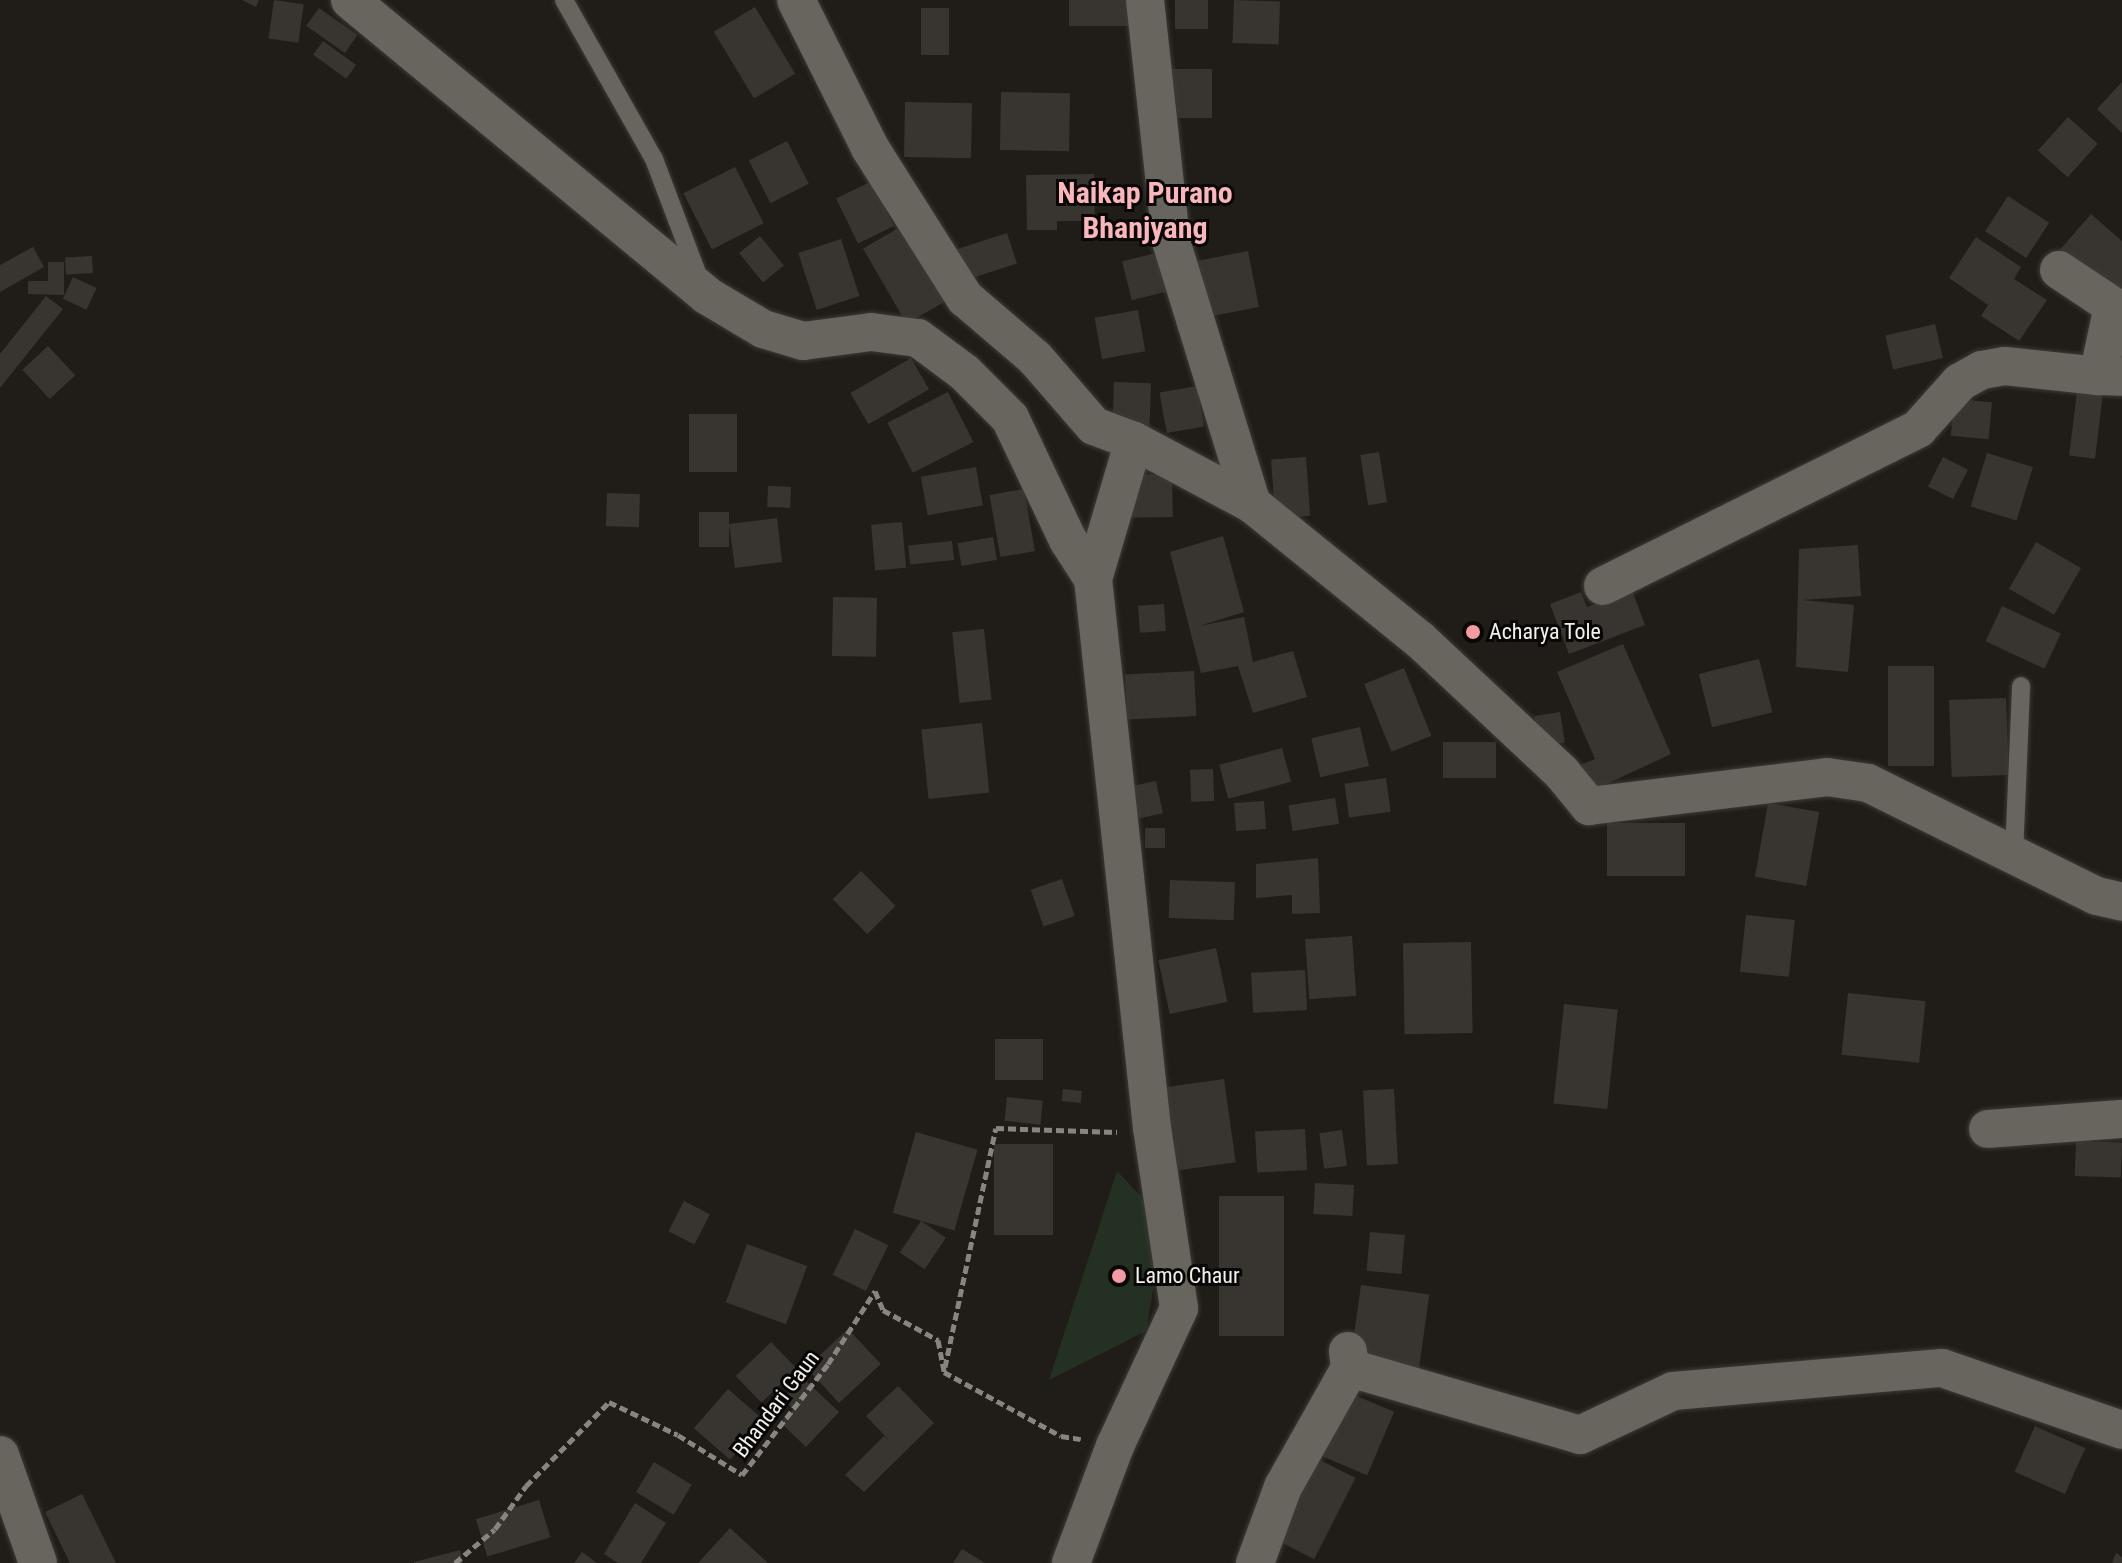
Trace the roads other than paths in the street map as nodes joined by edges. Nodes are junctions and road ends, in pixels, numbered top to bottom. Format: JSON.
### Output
{"nodes":[{"id":1,"x":350,"y":0,"type":"edge"},
{"id":2,"x":564,"y":0,"type":"edge"},
{"id":3,"x":796,"y":0,"type":"edge"},
{"id":4,"x":1145,"y":0,"type":"edge"},
{"id":5,"x":2059,"y":270,"type":"dead end"},
{"id":6,"x":706,"y":295,"type":"junction"},
{"id":7,"x":2110,"y":376,"type":"edge"},
{"id":8,"x":1134,"y":441,"type":"junction"},
{"id":9,"x":1252,"y":504,"type":"junction"},
{"id":10,"x":1093,"y":579,"type":"junction"},
{"id":11,"x":1603,"y":586,"type":"dead end"},
{"id":12,"x":2021,"y":686,"type":"dead end"},
{"id":13,"x":2014,"y":855,"type":"junction"},
{"id":14,"x":2122,"y":902,"type":"edge"},
{"id":15,"x":2122,"y":1119,"type":"edge"},
{"id":16,"x":1988,"y":1129,"type":"dead end"},
{"id":17,"x":2122,"y":1430,"type":"edge"},
{"id":18,"x":0,"y":1455,"type":"edge"},
{"id":19,"x":38,"y":1563,"type":"edge"},
{"id":20,"x":1071,"y":1563,"type":"edge"},
{"id":21,"x":1255,"y":1563,"type":"edge"}],
"edges":[{"from":1,"to":6,"type":"street"},
{"from":2,"to":6,"type":"lane"},
{"from":3,"to":8,"type":"street"},
{"from":4,"to":9,"type":"street"},
{"from":5,"to":7,"type":"street"},
{"from":6,"to":10,"type":"street"},
{"from":7,"to":11,"type":"street"},
{"from":8,"to":9,"type":"street"},
{"from":8,"to":10,"type":"street"},
{"from":9,"to":13,"type":"street"},
{"from":10,"to":20,"type":"street"},
{"from":12,"to":13,"type":"lane"},
{"from":13,"to":14,"type":"street"},
{"from":15,"to":16,"type":"street"},
{"from":17,"to":21,"type":"street"},
{"from":18,"to":19,"type":"street"}]}
